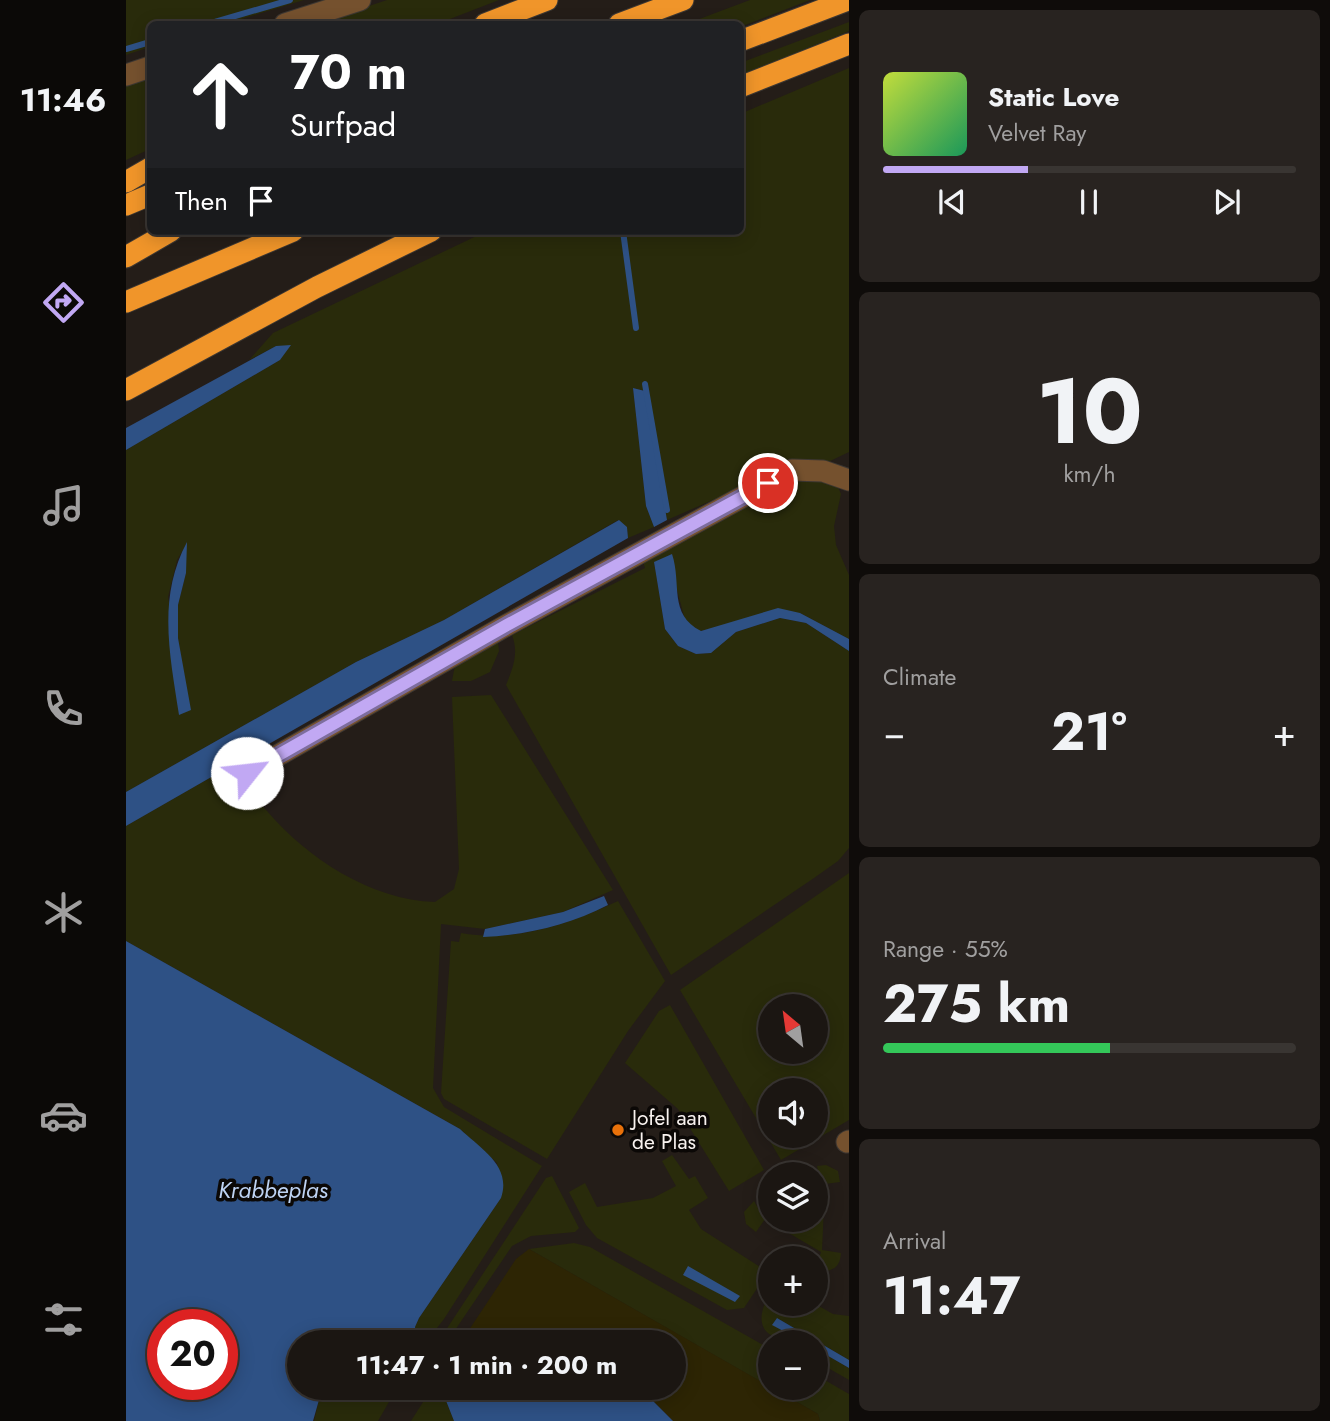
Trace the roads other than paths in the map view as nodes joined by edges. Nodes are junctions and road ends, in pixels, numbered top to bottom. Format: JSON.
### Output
{"nodes":[{"id":1,"x":359,"y":0,"type":"edge"},
{"id":2,"x":547,"y":0,"type":"edge"},
{"id":3,"x":683,"y":0,"type":"edge"},
{"id":4,"x":848,"y":0,"type":"edge"},
{"id":5,"x":294,"y":21,"type":"edge"},
{"id":6,"x":493,"y":21,"type":"edge"},
{"id":7,"x":628,"y":21,"type":"edge"},
{"id":8,"x":744,"y":39,"type":"edge"},
{"id":9,"x":849,"y":44,"type":"edge"},
{"id":10,"x":147,"y":68,"type":"edge"},
{"id":11,"x":126,"y":75,"type":"edge"},
{"id":12,"x":744,"y":85,"type":"edge"},
{"id":13,"x":147,"y":170,"type":"edge"},
{"id":14,"x":126,"y":182,"type":"edge"},
{"id":15,"x":147,"y":196,"type":"edge"},
{"id":16,"x":126,"y":205,"type":"edge"},
{"id":17,"x":164,"y":235,"type":"edge"},
{"id":18,"x":284,"y":235,"type":"edge"},
{"id":19,"x":423,"y":235,"type":"edge"},
{"id":20,"x":126,"y":257,"type":"edge"},
{"id":21,"x":126,"y":302,"type":"edge"},
{"id":22,"x":126,"y":390,"type":"edge"},
{"id":23,"x":849,"y":480,"type":"edge"},
{"id":24,"x":247,"y":773,"type":"dead end"}],
"edges":[{"from":1,"to":5,"type":"street"},
{"from":2,"to":6,"type":"highway"},
{"from":3,"to":7,"type":"highway"},
{"from":4,"to":8,"type":"highway"},
{"from":9,"to":12,"type":"highway"},
{"from":10,"to":11,"type":"street"},
{"from":13,"to":14,"type":"highway"},
{"from":15,"to":16,"type":"highway"},
{"from":17,"to":20,"type":"highway"},
{"from":18,"to":21,"type":"highway"},
{"from":19,"to":22,"type":"highway"},
{"from":23,"to":24,"type":"street"}]}
